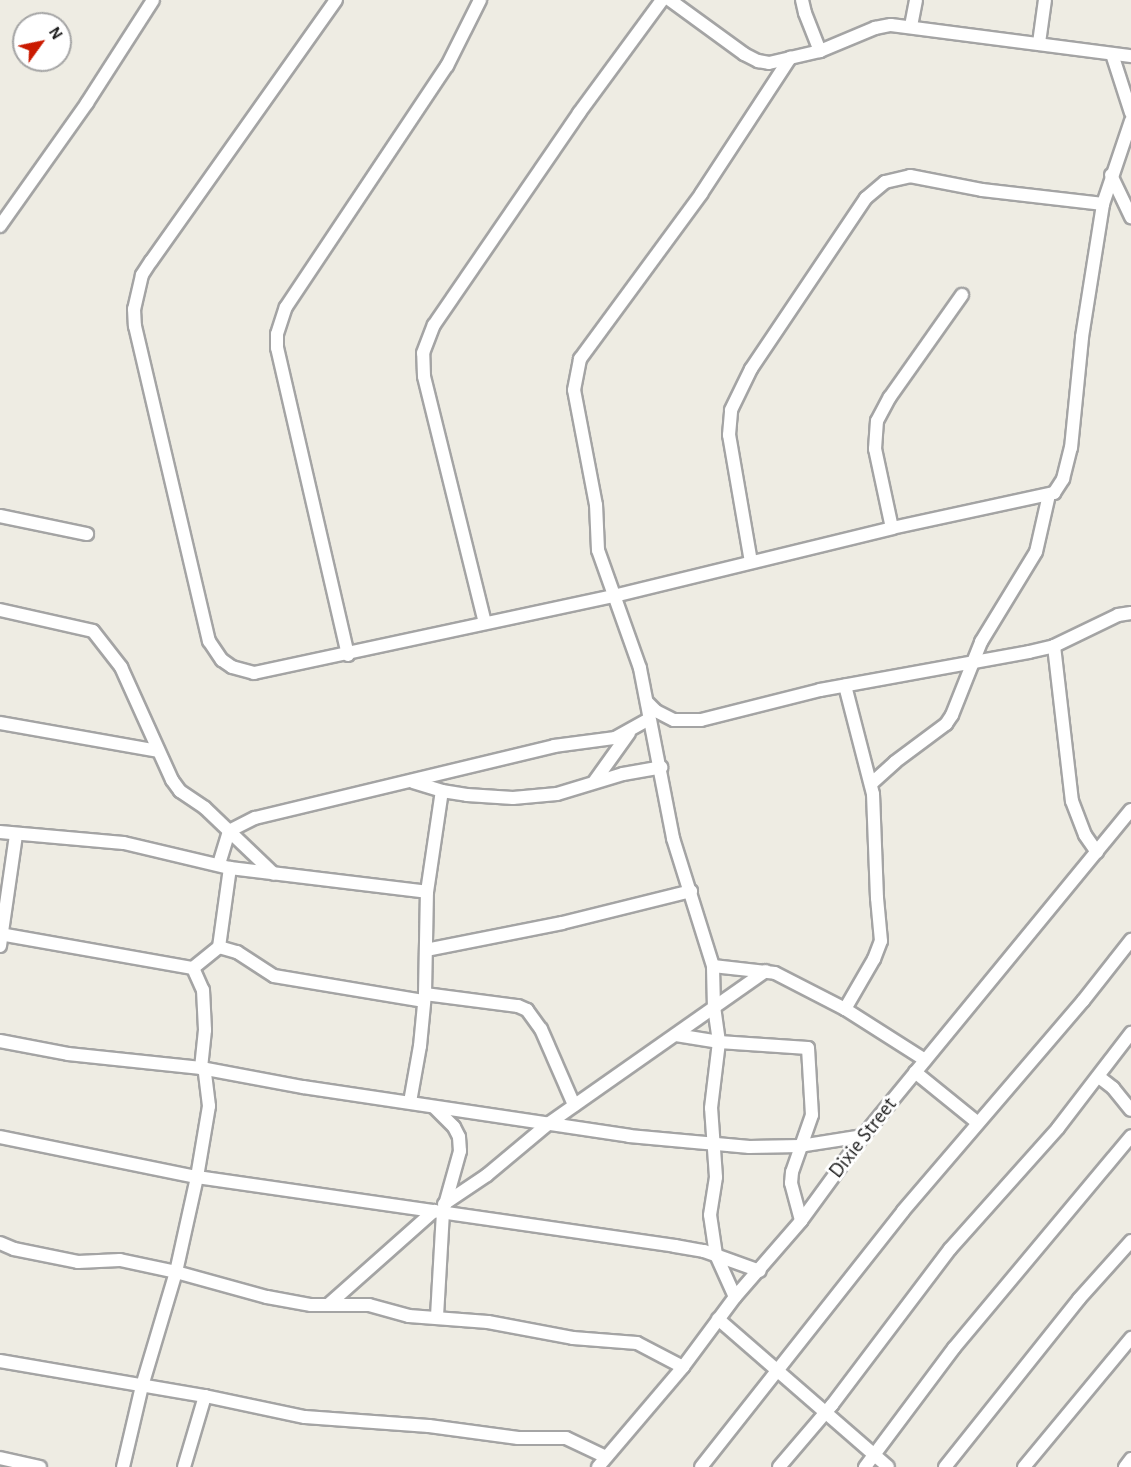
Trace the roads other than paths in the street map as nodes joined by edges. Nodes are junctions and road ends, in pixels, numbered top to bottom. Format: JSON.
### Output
{"nodes":[{"id":1,"x":153,"y":0,"type":"edge"},
{"id":2,"x":336,"y":0,"type":"edge"},
{"id":3,"x":480,"y":0,"type":"edge"},
{"id":4,"x":662,"y":0,"type":"edge"},
{"id":5,"x":670,"y":0,"type":"edge"},
{"id":6,"x":802,"y":0,"type":"edge"},
{"id":7,"x":916,"y":0,"type":"edge"},
{"id":8,"x":1045,"y":0,"type":"edge"},
{"id":9,"x":911,"y":26,"type":"junction"},
{"id":10,"x":1039,"y":43,"type":"junction"},
{"id":11,"x":820,"y":51,"type":"junction"},
{"id":12,"x":1112,"y":54,"type":"junction"},
{"id":13,"x":1131,"y":56,"type":"edge"},
{"id":14,"x":790,"y":58,"type":"junction"},
{"id":15,"x":1131,"y":113,"type":"edge"},
{"id":16,"x":1131,"y":121,"type":"edge"},
{"id":17,"x":1111,"y":175,"type":"junction"},
{"id":18,"x":1103,"y":204,"type":"junction"},
{"id":19,"x":1131,"y":217,"type":"edge"},
{"id":20,"x":0,"y":226,"type":"edge"},
{"id":21,"x":962,"y":295,"type":"dead end"},
{"id":22,"x":1049,"y":495,"type":"junction"},
{"id":23,"x":0,"y":516,"type":"edge"},
{"id":24,"x":892,"y":528,"type":"junction"},
{"id":25,"x":87,"y":534,"type":"dead end"},
{"id":26,"x":751,"y":562,"type":"junction"},
{"id":27,"x":614,"y":596,"type":"junction"},
{"id":28,"x":0,"y":610,"type":"edge"},
{"id":29,"x":1131,"y":613,"type":"edge"},
{"id":30,"x":485,"y":623,"type":"junction"},
{"id":31,"x":1054,"y":646,"type":"junction"},
{"id":32,"x":348,"y":655,"type":"junction"},
{"id":33,"x":972,"y":664,"type":"junction"},
{"id":34,"x":846,"y":686,"type":"junction"},
{"id":35,"x":647,"y":702,"type":"junction"},
{"id":36,"x":649,"y":719,"type":"junction"},
{"id":37,"x":0,"y":723,"type":"edge"},
{"id":38,"x":629,"y":732,"type":"junction"},
{"id":39,"x":158,"y":752,"type":"junction"},
{"id":40,"x":661,"y":767,"type":"junction"},
{"id":41,"x":413,"y":782,"type":"junction"},
{"id":42,"x":594,"y":782,"type":"junction"},
{"id":43,"x":872,"y":783,"type":"junction"},
{"id":44,"x":442,"y":791,"type":"junction"},
{"id":45,"x":1131,"y":810,"type":"edge"},
{"id":46,"x":229,"y":831,"type":"junction"},
{"id":47,"x":0,"y":832,"type":"edge"},
{"id":48,"x":16,"y":834,"type":"junction"},
{"id":49,"x":1096,"y":852,"type":"junction"},
{"id":50,"x":224,"y":866,"type":"junction"},
{"id":51,"x":274,"y":874,"type":"junction"},
{"id":52,"x":691,"y":891,"type":"junction"},
{"id":53,"x":427,"y":892,"type":"junction"},
{"id":54,"x":0,"y":938,"type":"edge"},
{"id":55,"x":1131,"y":940,"type":"edge"},
{"id":56,"x":219,"y":947,"type":"junction"},
{"id":57,"x":426,"y":950,"type":"junction"},
{"id":58,"x":712,"y":966,"type":"junction"},
{"id":59,"x":193,"y":969,"type":"junction"},
{"id":60,"x":766,"y":971,"type":"junction"},
{"id":61,"x":424,"y":998,"type":"junction"},
{"id":62,"x":714,"y":1008,"type":"junction"},
{"id":63,"x":845,"y":1009,"type":"junction"},
{"id":64,"x":1131,"y":1033,"type":"edge"},
{"id":65,"x":676,"y":1035,"type":"junction"},
{"id":66,"x":0,"y":1041,"type":"edge"},
{"id":67,"x":719,"y":1042,"type":"junction"},
{"id":68,"x":925,"y":1060,"type":"junction"},
{"id":69,"x":202,"y":1068,"type":"junction"},
{"id":70,"x":915,"y":1072,"type":"junction"},
{"id":71,"x":1099,"y":1077,"type":"junction"},
{"id":72,"x":410,"y":1102,"type":"junction"},
{"id":73,"x":574,"y":1106,"type":"junction"},
{"id":74,"x":434,"y":1107,"type":"junction"},
{"id":75,"x":1131,"y":1110,"type":"edge"},
{"id":76,"x":978,"y":1123,"type":"junction"},
{"id":77,"x":548,"y":1124,"type":"junction"},
{"id":78,"x":863,"y":1136,"type":"junction"},
{"id":79,"x":1131,"y":1136,"type":"edge"},
{"id":80,"x":0,"y":1137,"type":"edge"},
{"id":81,"x":715,"y":1145,"type":"junction"},
{"id":82,"x":800,"y":1146,"type":"junction"},
{"id":83,"x":197,"y":1177,"type":"junction"},
{"id":84,"x":440,"y":1209,"type":"junction"},
{"id":85,"x":801,"y":1221,"type":"junction"},
{"id":86,"x":1131,"y":1241,"type":"edge"},
{"id":87,"x":0,"y":1243,"type":"edge"},
{"id":88,"x":716,"y":1256,"type":"junction"},
{"id":89,"x":760,"y":1271,"type":"junction"},
{"id":90,"x":176,"y":1272,"type":"junction"},
{"id":91,"x":735,"y":1297,"type":"junction"},
{"id":92,"x":327,"y":1305,"type":"junction"},
{"id":93,"x":437,"y":1317,"type":"junction"},
{"id":94,"x":717,"y":1319,"type":"junction"},
{"id":95,"x":1131,"y":1338,"type":"edge"},
{"id":96,"x":0,"y":1361,"type":"edge"},
{"id":97,"x":683,"y":1367,"type":"junction"},
{"id":98,"x":777,"y":1372,"type":"junction"},
{"id":99,"x":142,"y":1386,"type":"junction"},
{"id":100,"x":205,"y":1396,"type":"junction"},
{"id":101,"x":825,"y":1413,"type":"junction"},
{"id":102,"x":874,"y":1455,"type":"junction"},
{"id":103,"x":0,"y":1458,"type":"edge"},
{"id":104,"x":1131,"y":1459,"type":"edge"},
{"id":105,"x":602,"y":1462,"type":"edge"},
{"id":106,"x":40,"y":1467,"type":"edge"},
{"id":107,"x":123,"y":1467,"type":"edge"},
{"id":108,"x":184,"y":1467,"type":"edge"},
{"id":109,"x":701,"y":1467,"type":"edge"},
{"id":110,"x":779,"y":1467,"type":"edge"},
{"id":111,"x":865,"y":1467,"type":"edge"},
{"id":112,"x":888,"y":1467,"type":"edge"},
{"id":113,"x":945,"y":1467,"type":"edge"},
{"id":114,"x":1024,"y":1467,"type":"edge"},
{"id":115,"x":1125,"y":1467,"type":"edge"}],
"edges":[{"from":1,"to":20,"type":"street"},
{"from":2,"to":32,"type":"street"},
{"from":3,"to":32,"type":"street"},
{"from":4,"to":30,"type":"street"},
{"from":5,"to":14,"type":"street"},
{"from":6,"to":11,"type":"street"},
{"from":7,"to":9,"type":"street"},
{"from":8,"to":10,"type":"street"},
{"from":9,"to":10,"type":"street"},
{"from":9,"to":11,"type":"street"},
{"from":10,"to":12,"type":"street"},
{"from":11,"to":14,"type":"street"},
{"from":12,"to":13,"type":"street"},
{"from":12,"to":15,"type":"street"},
{"from":14,"to":27,"type":"street"},
{"from":16,"to":17,"type":"street"},
{"from":17,"to":18,"type":"street"},
{"from":17,"to":19,"type":"street"},
{"from":18,"to":22,"type":"street"},
{"from":18,"to":26,"type":"street"},
{"from":21,"to":24,"type":"street"},
{"from":22,"to":24,"type":"street"},
{"from":22,"to":33,"type":"street"},
{"from":23,"to":25,"type":"street"},
{"from":24,"to":26,"type":"street"},
{"from":26,"to":27,"type":"street"},
{"from":27,"to":30,"type":"street"},
{"from":27,"to":35,"type":"street"},
{"from":28,"to":39,"type":"street"},
{"from":29,"to":31,"type":"street"},
{"from":30,"to":32,"type":"street"},
{"from":31,"to":33,"type":"street"},
{"from":31,"to":49,"type":"street"},
{"from":33,"to":34,"type":"street"},
{"from":33,"to":43,"type":"street"},
{"from":34,"to":35,"type":"street"},
{"from":34,"to":43,"type":"street"},
{"from":35,"to":36,"type":"street"},
{"from":36,"to":38,"type":"street"},
{"from":36,"to":40,"type":"street"},
{"from":37,"to":39,"type":"street"},
{"from":38,"to":41,"type":"street"},
{"from":38,"to":42,"type":"street"},
{"from":39,"to":46,"type":"street"},
{"from":40,"to":42,"type":"street"},
{"from":40,"to":52,"type":"street"},
{"from":41,"to":44,"type":"street"},
{"from":41,"to":46,"type":"street"},
{"from":42,"to":44,"type":"street"},
{"from":43,"to":63,"type":"street"},
{"from":44,"to":53,"type":"street"},
{"from":45,"to":49,"type":"street","name":"Dixie Street"},
{"from":46,"to":50,"type":"street"},
{"from":46,"to":51,"type":"street"},
{"from":47,"to":48,"type":"street"},
{"from":48,"to":50,"type":"street"},
{"from":48,"to":54,"type":"street"},
{"from":49,"to":68,"type":"street","name":"Dixie Street"},
{"from":50,"to":51,"type":"street"},
{"from":50,"to":56,"type":"street"},
{"from":51,"to":53,"type":"street"},
{"from":52,"to":57,"type":"street"},
{"from":52,"to":58,"type":"street"},
{"from":53,"to":57,"type":"street"},
{"from":54,"to":59,"type":"street"},
{"from":55,"to":76,"type":"street"},
{"from":56,"to":59,"type":"street"},
{"from":56,"to":61,"type":"street"},
{"from":57,"to":61,"type":"street"},
{"from":58,"to":60,"type":"street"},
{"from":58,"to":62,"type":"street"},
{"from":59,"to":69,"type":"street"},
{"from":60,"to":62,"type":"street"},
{"from":60,"to":63,"type":"street"},
{"from":61,"to":72,"type":"street"},
{"from":61,"to":73,"type":"street"},
{"from":62,"to":65,"type":"street"},
{"from":62,"to":67,"type":"street"},
{"from":63,"to":68,"type":"street"},
{"from":64,"to":71,"type":"street"},
{"from":65,"to":67,"type":"street"},
{"from":65,"to":73,"type":"street"},
{"from":66,"to":69,"type":"street"},
{"from":67,"to":81,"type":"street"},
{"from":67,"to":82,"type":"street"},
{"from":68,"to":70,"type":"street","name":"Dixie Street"},
{"from":69,"to":72,"type":"street"},
{"from":69,"to":83,"type":"street"},
{"from":70,"to":76,"type":"street"},
{"from":70,"to":78,"type":"street","name":"Dixie Street"},
{"from":71,"to":75,"type":"street"},
{"from":71,"to":101,"type":"street"},
{"from":72,"to":74,"type":"street"},
{"from":73,"to":77,"type":"street"},
{"from":74,"to":77,"type":"street"},
{"from":74,"to":84,"type":"street"},
{"from":76,"to":98,"type":"street"},
{"from":77,"to":81,"type":"street"},
{"from":77,"to":84,"type":"street"},
{"from":78,"to":82,"type":"street"},
{"from":78,"to":85,"type":"street","name":"Dixie Street"},
{"from":79,"to":102,"type":"street"},
{"from":80,"to":83,"type":"street"},
{"from":81,"to":82,"type":"street"},
{"from":81,"to":88,"type":"street"},
{"from":82,"to":85,"type":"street"},
{"from":83,"to":84,"type":"street"},
{"from":83,"to":90,"type":"street"},
{"from":84,"to":88,"type":"street"},
{"from":84,"to":92,"type":"street"},
{"from":84,"to":93,"type":"street"},
{"from":85,"to":89,"type":"street","name":"Dixie Street"},
{"from":86,"to":113,"type":"street"},
{"from":87,"to":90,"type":"street"},
{"from":88,"to":89,"type":"street"},
{"from":88,"to":91,"type":"street"},
{"from":89,"to":91,"type":"street","name":"Dixie Street"},
{"from":90,"to":92,"type":"street"},
{"from":90,"to":99,"type":"street"},
{"from":91,"to":94,"type":"street","name":"Dixie Street"},
{"from":92,"to":93,"type":"street"},
{"from":93,"to":97,"type":"street"},
{"from":94,"to":97,"type":"street","name":"Dixie Street"},
{"from":94,"to":98,"type":"street"},
{"from":95,"to":114,"type":"street"},
{"from":96,"to":99,"type":"street"},
{"from":97,"to":105,"type":"street","name":"Dixie Street"},
{"from":98,"to":101,"type":"street"},
{"from":98,"to":109,"type":"street"},
{"from":99,"to":100,"type":"street"},
{"from":99,"to":107,"type":"street"},
{"from":100,"to":105,"type":"street"},
{"from":100,"to":108,"type":"street"},
{"from":101,"to":102,"type":"street"},
{"from":101,"to":110,"type":"street"},
{"from":102,"to":111,"type":"street"},
{"from":102,"to":112,"type":"street"},
{"from":103,"to":106,"type":"street"},
{"from":104,"to":115,"type":"street"}]}
